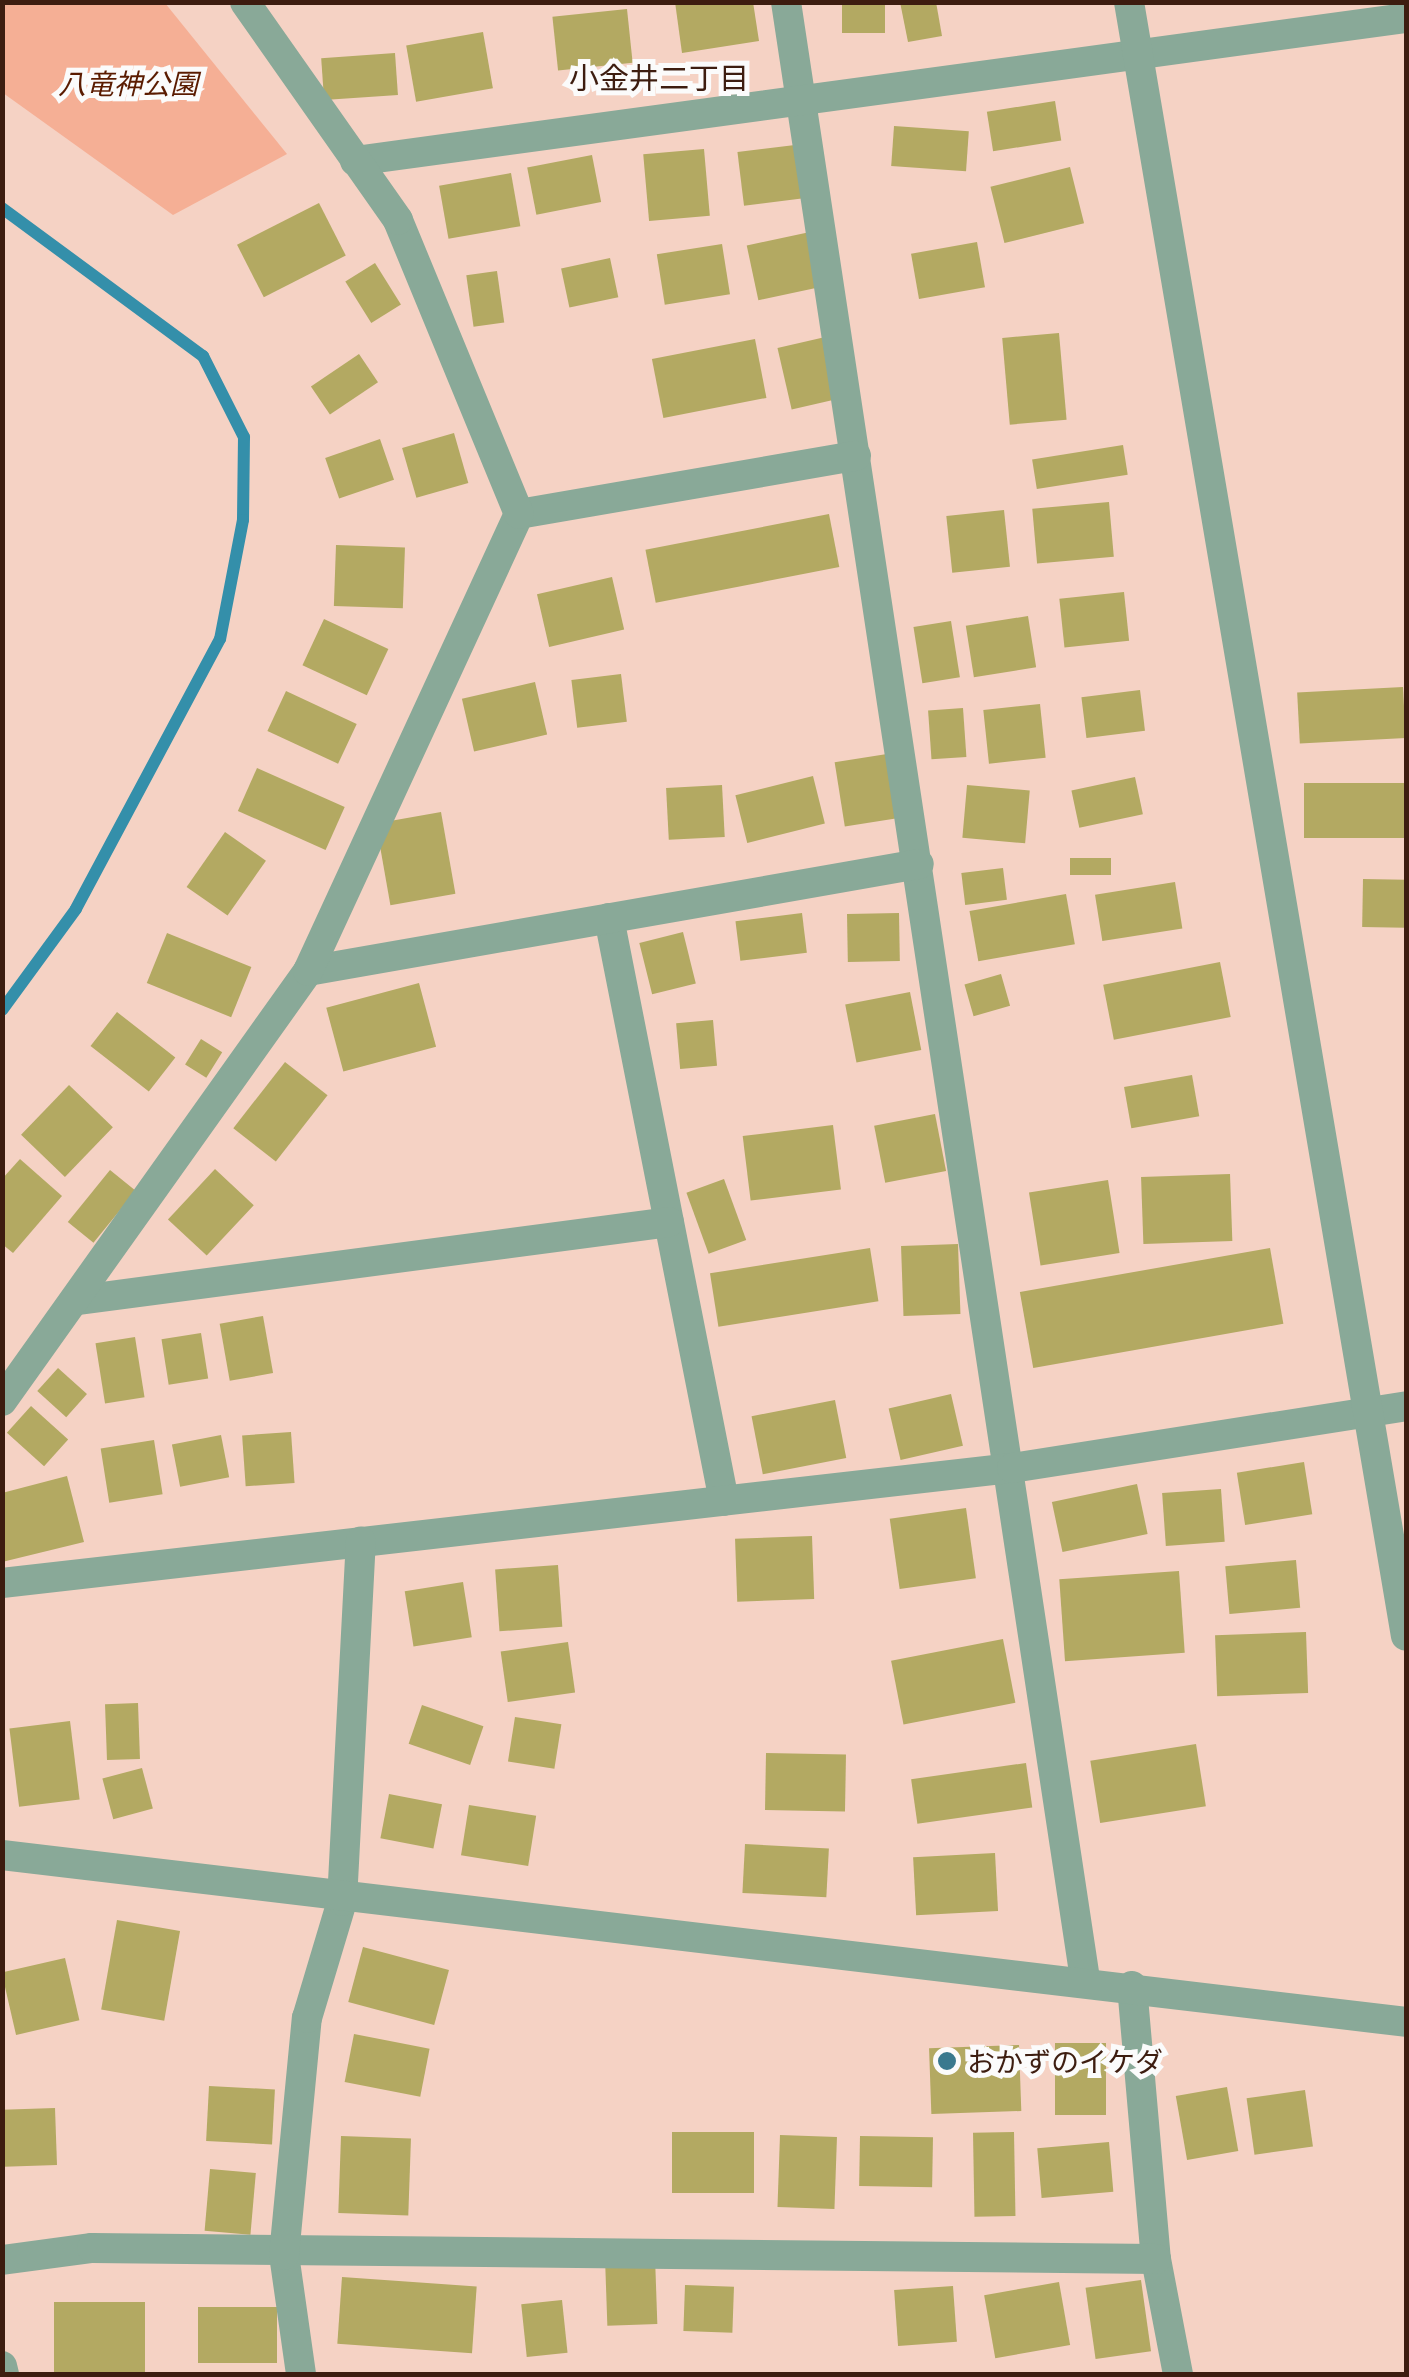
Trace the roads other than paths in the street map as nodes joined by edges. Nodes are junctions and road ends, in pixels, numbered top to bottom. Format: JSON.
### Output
{"nodes":[{"id":1,"x":244,"y":2,"type":"edge"},
{"id":2,"x":786,"y":2,"type":"edge"},
{"id":3,"x":1129,"y":2,"type":"edge"},
{"id":4,"x":1406,"y":18,"type":"edge"},
{"id":5,"x":1136,"y":61,"type":"junction"},
{"id":6,"x":801,"y":104,"type":"junction"},
{"id":7,"x":355,"y":161,"type":"junction"},
{"id":8,"x":856,"y":456,"type":"junction"},
{"id":9,"x":520,"y":514,"type":"junction"},
{"id":10,"x":918,"y":864,"type":"junction"},
{"id":11,"x":609,"y":918,"type":"junction"},
{"id":12,"x":308,"y":971,"type":"junction"},
{"id":13,"x":669,"y":1222,"type":"junction"},
{"id":14,"x":80,"y":1300,"type":"junction"},
{"id":15,"x":2,"y":1401,"type":"edge"},
{"id":16,"x":1406,"y":1406,"type":"edge"},
{"id":17,"x":1366,"y":1410,"type":"junction"},
{"id":18,"x":1012,"y":1468,"type":"junction"},
{"id":19,"x":724,"y":1500,"type":"junction"},
{"id":20,"x":361,"y":1542,"type":"junction"},
{"id":21,"x":2,"y":1583,"type":"edge"},
{"id":22,"x":1406,"y":1636,"type":"edge"},
{"id":23,"x":2,"y":1855,"type":"edge"},
{"id":24,"x":342,"y":1901,"type":"junction"},
{"id":25,"x":1085,"y":1978,"type":"junction"},
{"id":26,"x":1132,"y":1986,"type":"junction"},
{"id":27,"x":1406,"y":2022,"type":"edge"},
{"id":28,"x":284,"y":2255,"type":"junction"},
{"id":29,"x":1156,"y":2259,"type":"junction"},
{"id":30,"x":2,"y":2260,"type":"edge"},
{"id":31,"x":2,"y":2366,"type":"edge"},
{"id":32,"x":4,"y":2374,"type":"edge"},
{"id":33,"x":301,"y":2374,"type":"edge"},
{"id":34,"x":1178,"y":2374,"type":"edge"}],
"edges":[{"from":1,"to":7,"type":"street"},
{"from":2,"to":6,"type":"street"},
{"from":3,"to":5,"type":"street"},
{"from":4,"to":5,"type":"street"},
{"from":5,"to":6,"type":"street"},
{"from":5,"to":17,"type":"street"},
{"from":6,"to":7,"type":"street"},
{"from":6,"to":8,"type":"street"},
{"from":7,"to":9,"type":"street"},
{"from":8,"to":9,"type":"street"},
{"from":8,"to":10,"type":"street"},
{"from":9,"to":12,"type":"street"},
{"from":10,"to":11,"type":"street"},
{"from":10,"to":18,"type":"street"},
{"from":11,"to":12,"type":"street"},
{"from":11,"to":13,"type":"street"},
{"from":12,"to":14,"type":"street"},
{"from":13,"to":14,"type":"street"},
{"from":13,"to":19,"type":"street"},
{"from":14,"to":15,"type":"street"},
{"from":16,"to":17,"type":"street"},
{"from":17,"to":18,"type":"street"},
{"from":17,"to":22,"type":"street"},
{"from":18,"to":19,"type":"street"},
{"from":18,"to":25,"type":"street"},
{"from":19,"to":20,"type":"street"},
{"from":20,"to":21,"type":"street"},
{"from":20,"to":24,"type":"street"},
{"from":23,"to":24,"type":"street"},
{"from":24,"to":25,"type":"street"},
{"from":24,"to":28,"type":"street"},
{"from":25,"to":26,"type":"street"},
{"from":26,"to":27,"type":"street"},
{"from":26,"to":29,"type":"street"},
{"from":28,"to":29,"type":"street"},
{"from":28,"to":30,"type":"street"},
{"from":28,"to":33,"type":"street"},
{"from":29,"to":34,"type":"street"},
{"from":31,"to":32,"type":"street"}]}
